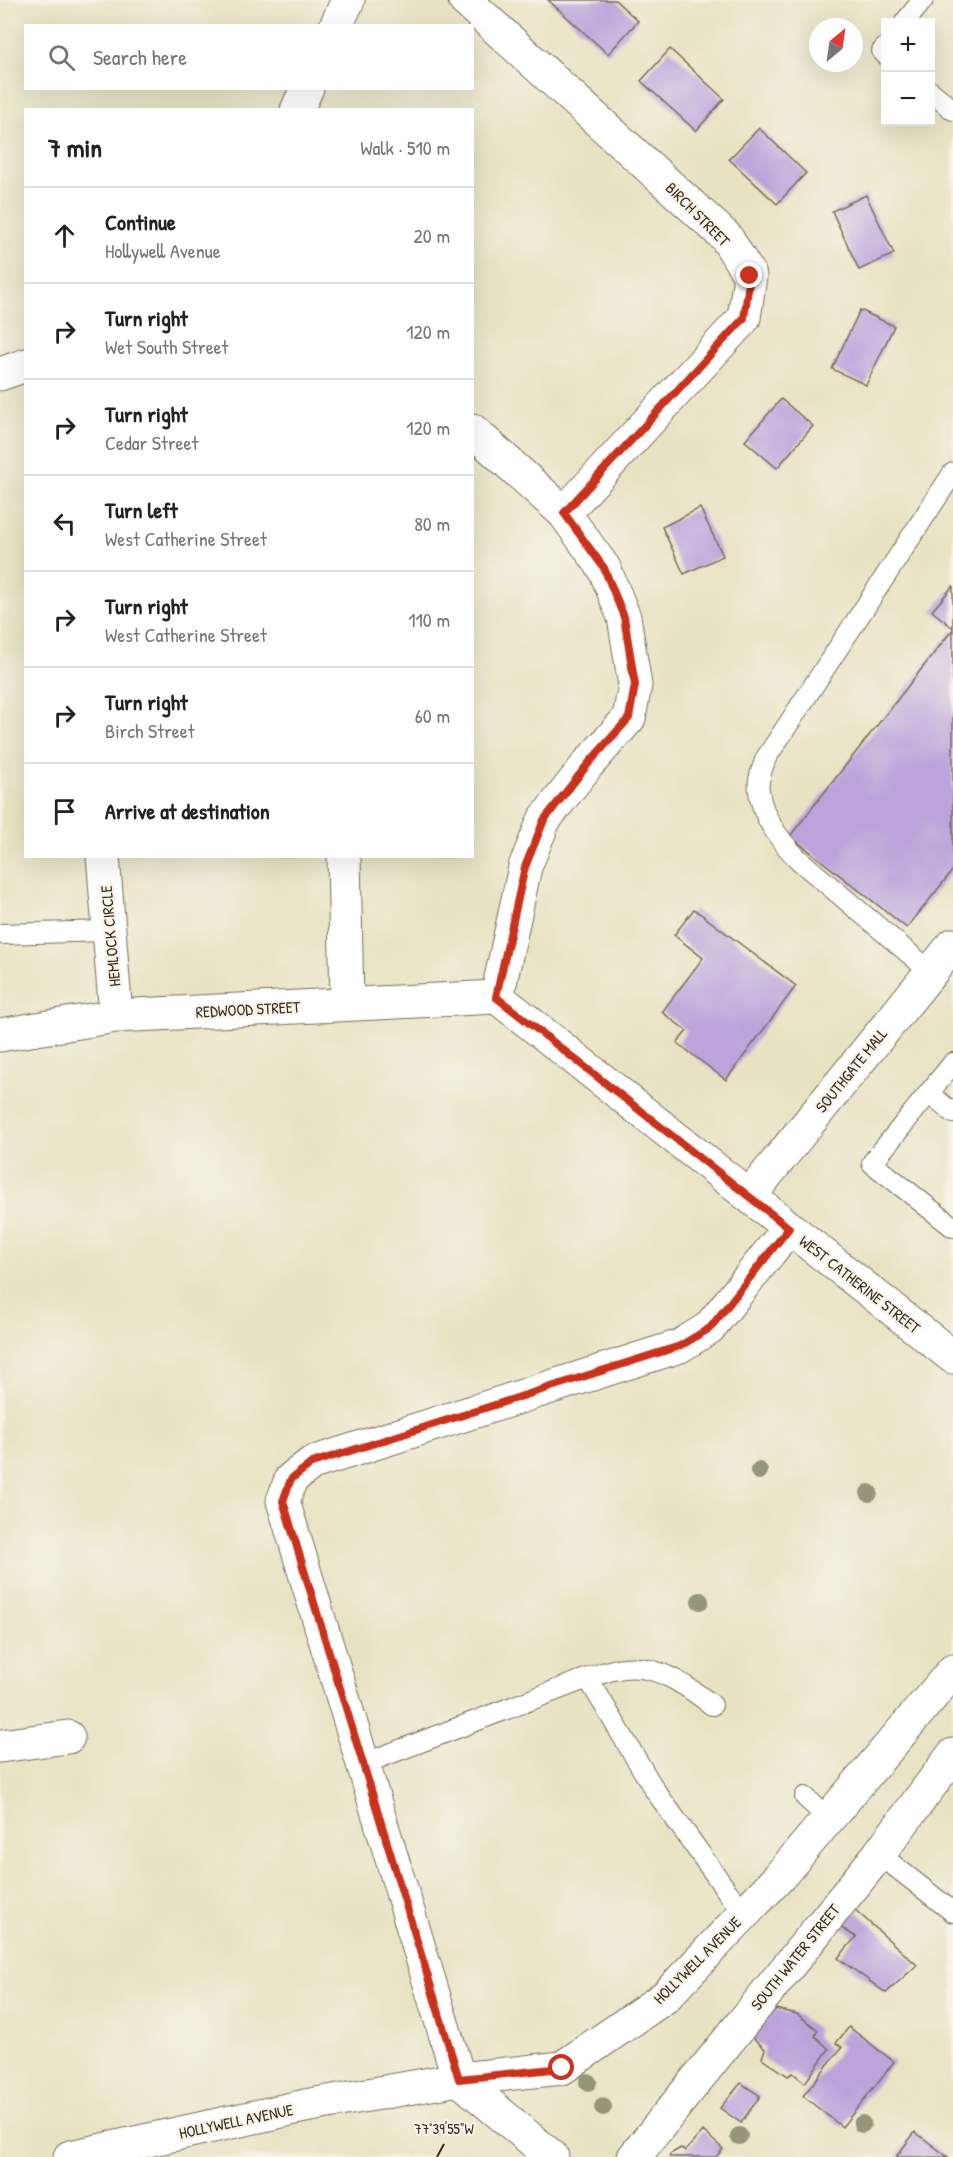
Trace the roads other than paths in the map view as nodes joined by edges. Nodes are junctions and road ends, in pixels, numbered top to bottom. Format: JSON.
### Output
{"nodes":[{"id":1,"x":348,"y":0,"type":"edge"},
{"id":2,"x":465,"y":0,"type":"edge"},
{"id":3,"x":923,"y":0,"type":"edge"},
{"id":4,"x":908,"y":18,"type":"edge"},
{"id":5,"x":337,"y":24,"type":"edge"},
{"id":6,"x":306,"y":90,"type":"edge"},
{"id":7,"x":935,"y":95,"type":"edge"},
{"id":8,"x":298,"y":108,"type":"edge"},
{"id":9,"x":953,"y":110,"type":"edge"},
{"id":10,"x":24,"y":366,"type":"edge"},
{"id":11,"x":0,"y":374,"type":"edge"},
{"id":12,"x":474,"y":432,"type":"edge"},
{"id":13,"x":953,"y":473,"type":"edge"},
{"id":14,"x":564,"y":513,"type":"junction"},
{"id":15,"x":103,"y":858,"type":"edge"},
{"id":16,"x":344,"y":858,"type":"edge"},
{"id":17,"x":110,"y":931,"type":"junction"},
{"id":18,"x":0,"y":934,"type":"edge"},
{"id":19,"x":953,"y":945,"type":"edge"},
{"id":20,"x":931,"y":972,"type":"junction"},
{"id":21,"x":496,"y":997,"type":"junction"},
{"id":22,"x":346,"y":1004,"type":"junction"},
{"id":23,"x":116,"y":1016,"type":"junction"},
{"id":24,"x":0,"y":1035,"type":"edge"},
{"id":25,"x":953,"y":1063,"type":"edge"},
{"id":26,"x":928,"y":1093,"type":"junction"},
{"id":27,"x":953,"y":1113,"type":"edge"},
{"id":28,"x":750,"y":1195,"type":"junction"},
{"id":29,"x":953,"y":1227,"type":"edge"},
{"id":30,"x":789,"y":1228,"type":"junction"},
{"id":31,"x":953,"y":1358,"type":"edge"},
{"id":32,"x":953,"y":1671,"type":"edge"},
{"id":33,"x":588,"y":1677,"type":"junction"},
{"id":34,"x":712,"y":1705,"type":"dead end"},
{"id":35,"x":68,"y":1737,"type":"dead end"},
{"id":36,"x":0,"y":1746,"type":"edge"},
{"id":37,"x":953,"y":1755,"type":"edge"},
{"id":38,"x":363,"y":1764,"type":"junction"},
{"id":39,"x":805,"y":1797,"type":"dead end"},
{"id":40,"x":829,"y":1819,"type":"junction"},
{"id":41,"x":879,"y":1854,"type":"junction"},
{"id":42,"x":746,"y":1912,"type":"junction"},
{"id":43,"x":953,"y":1912,"type":"edge"},
{"id":44,"x":459,"y":2079,"type":"junction"},
{"id":45,"x":69,"y":2157,"type":"edge"},
{"id":46,"x":552,"y":2157,"type":"edge"},
{"id":47,"x":634,"y":2157,"type":"edge"}],
"edges":[{"from":1,"to":5,"type":"street"},
{"from":2,"to":14,"type":"street","name":"BIRCH STREET"},
{"from":3,"to":4,"type":"lane"},
{"from":6,"to":8,"type":"street"},
{"from":7,"to":9,"type":"lane"},
{"from":10,"to":11,"type":"street"},
{"from":12,"to":14,"type":"street"},
{"from":13,"to":20,"type":"lane"},
{"from":14,"to":21,"type":"street"},
{"from":15,"to":17,"type":"street","name":"HEMLOCK CIRCLE"},
{"from":16,"to":22,"type":"street"},
{"from":17,"to":18,"type":"lane"},
{"from":17,"to":23,"type":"street","name":"HEMLOCK CIRCLE"},
{"from":19,"to":20,"type":"street","name":"SOUTHGATE MALL"},
{"from":20,"to":28,"type":"street","name":"SOUTHGATE MALL"},
{"from":21,"to":22,"type":"street","name":"REDWOOD STREET"},
{"from":21,"to":28,"type":"street","name":"WEST CATHERINE STREET"},
{"from":22,"to":23,"type":"street","name":"REDWOOD STREET"},
{"from":23,"to":24,"type":"street","name":"REDWOOD STREET"},
{"from":25,"to":26,"type":"lane"},
{"from":26,"to":27,"type":"lane"},
{"from":26,"to":29,"type":"lane"},
{"from":28,"to":30,"type":"street","name":"WEST CATHERINE STREET"},
{"from":30,"to":31,"type":"street","name":"WEST CATHERINE STREET"},
{"from":30,"to":38,"type":"street"},
{"from":32,"to":40,"type":"street","name":"HOLLYWELL AVENUE"},
{"from":33,"to":34,"type":"lane"},
{"from":33,"to":38,"type":"lane"},
{"from":33,"to":42,"type":"lane"},
{"from":35,"to":36,"type":"street"},
{"from":37,"to":41,"type":"street","name":"SOUTH WATER STREET"},
{"from":38,"to":44,"type":"street"},
{"from":39,"to":40,"type":"lane"},
{"from":40,"to":42,"type":"street","name":"HOLLYWELL AVENUE"},
{"from":41,"to":43,"type":"lane"},
{"from":41,"to":47,"type":"street","name":"SOUTH WATER STREET"},
{"from":42,"to":44,"type":"street","name":"HOLLYWELL AVENUE"},
{"from":44,"to":45,"type":"street","name":"HOLLYWELL AVENUE"},
{"from":44,"to":46,"type":"street"}]}
